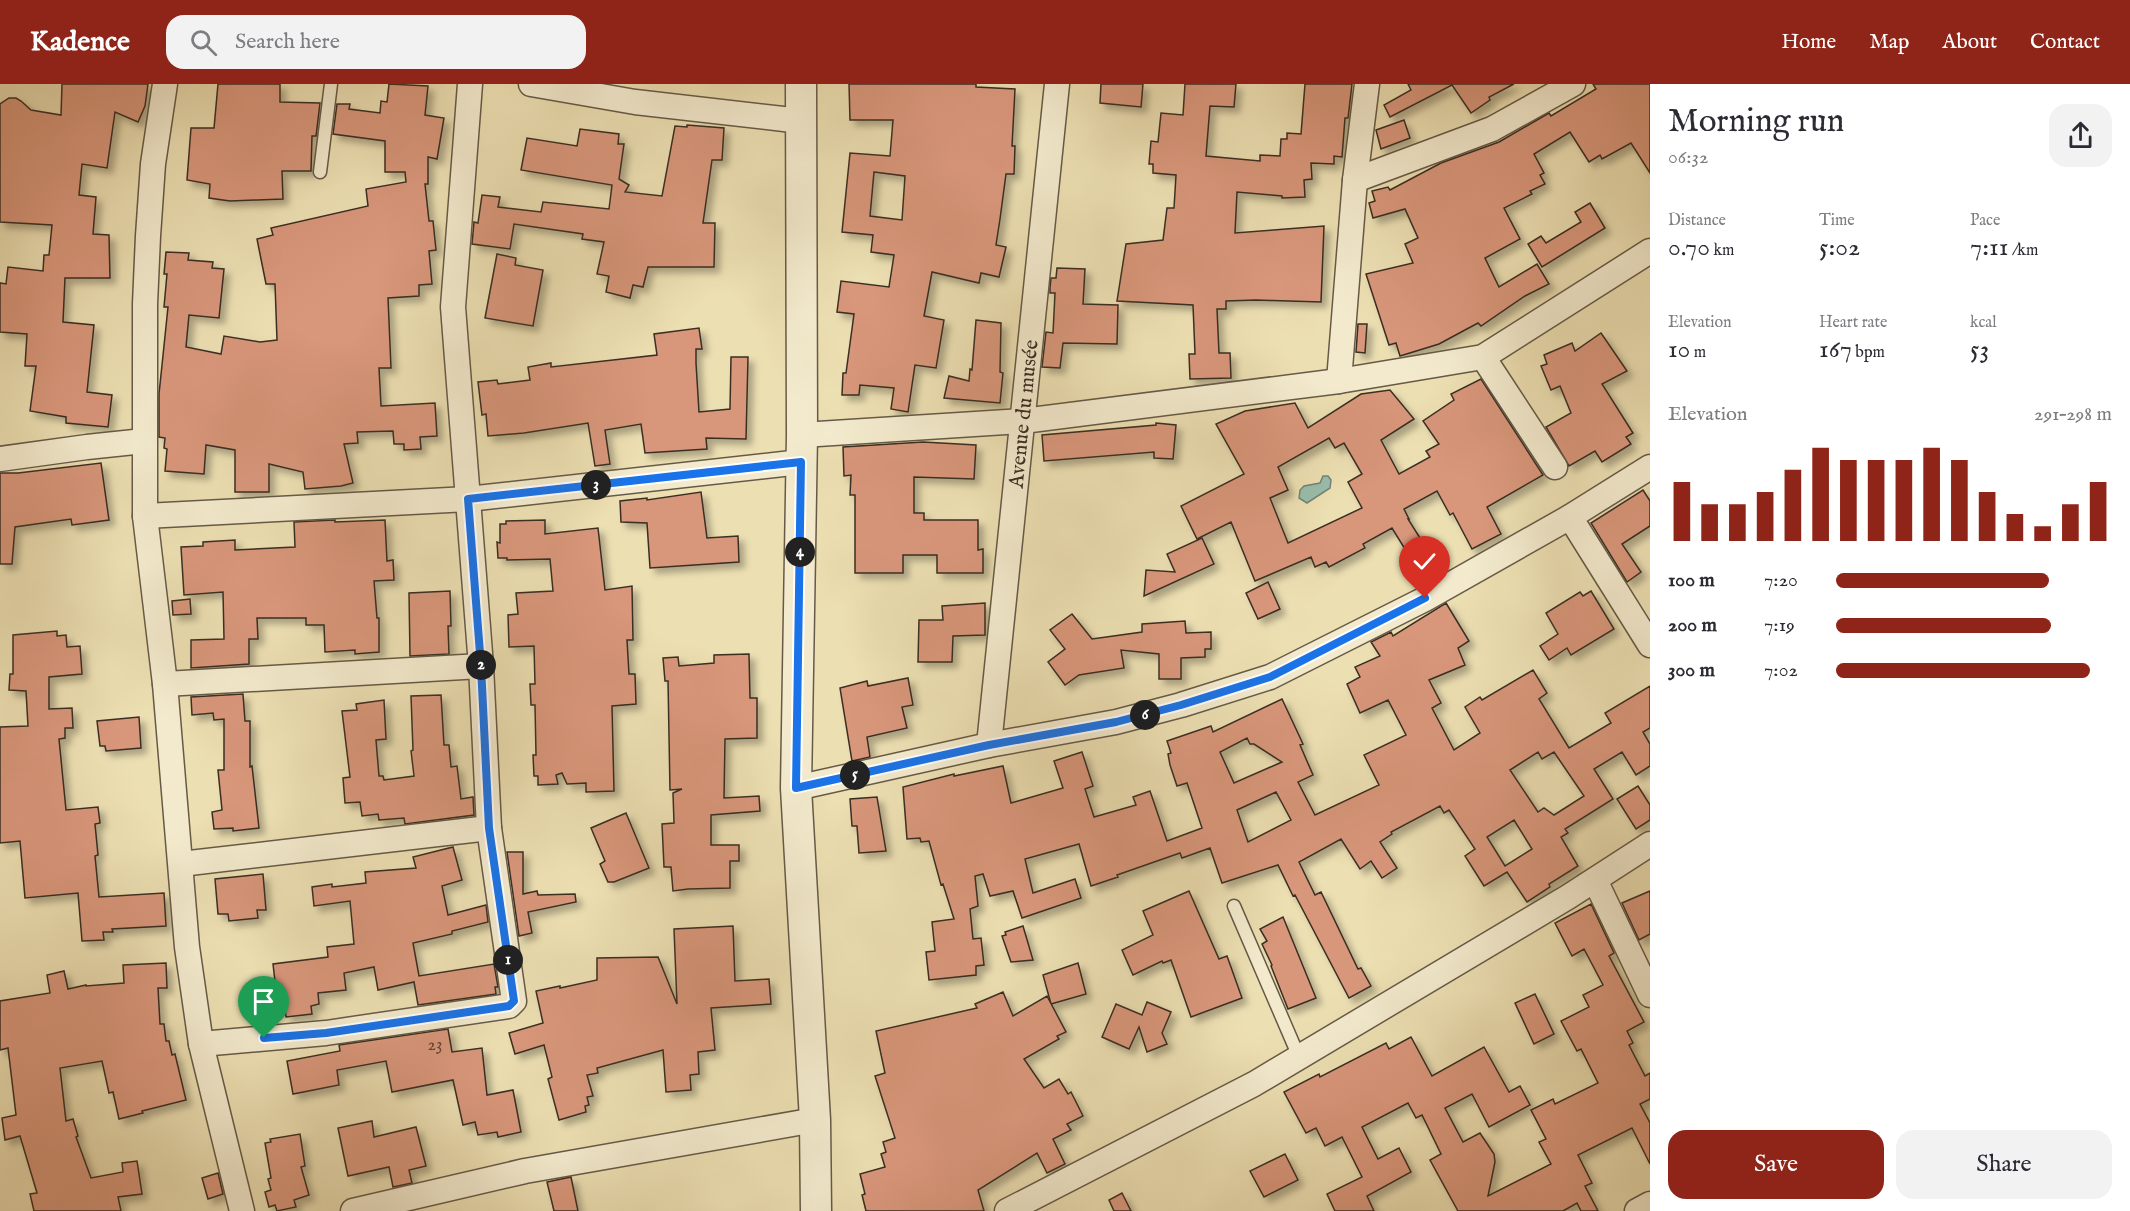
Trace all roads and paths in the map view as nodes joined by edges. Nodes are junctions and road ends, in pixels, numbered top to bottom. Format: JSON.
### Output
{"nodes":[{"id":1,"x":165,"y":84,"type":"edge"},
{"id":2,"x":331,"y":84,"type":"edge"},
{"id":3,"x":470,"y":84,"type":"edge"},
{"id":4,"x":531,"y":84,"type":"edge"},
{"id":5,"x":801,"y":84,"type":"edge"},
{"id":6,"x":1057,"y":84,"type":"edge"},
{"id":7,"x":1366,"y":84,"type":"edge"},
{"id":8,"x":1573,"y":84,"type":"edge"},
{"id":9,"x":801,"y":121,"type":"junction"},
{"id":10,"x":320,"y":172,"type":"dead end"},
{"id":11,"x":1354,"y":180,"type":"junction"},
{"id":12,"x":1650,"y":251,"type":"edge"},
{"id":13,"x":1483,"y":357,"type":"junction"},
{"id":14,"x":1339,"y":381,"type":"junction"},
{"id":15,"x":1023,"y":421,"type":"junction"},
{"id":16,"x":144,"y":441,"type":"junction"},
{"id":17,"x":802,"y":448,"type":"junction"},
{"id":18,"x":0,"y":459,"type":"edge"},
{"id":19,"x":1555,"y":467,"type":"dead end"},
{"id":20,"x":1650,"y":467,"type":"edge"},
{"id":21,"x":468,"y":499,"type":"junction"},
{"id":22,"x":145,"y":516,"type":"junction"},
{"id":23,"x":1570,"y":517,"type":"junction"},
{"id":24,"x":1650,"y":645,"type":"edge"},
{"id":25,"x":481,"y":666,"type":"junction"},
{"id":26,"x":165,"y":684,"type":"junction"},
{"id":27,"x":989,"y":745,"type":"junction"},
{"id":28,"x":796,"y":788,"type":"junction"},
{"id":29,"x":489,"y":828,"type":"junction"},
{"id":30,"x":1650,"y":844,"type":"edge"},
{"id":31,"x":180,"y":864,"type":"junction"},
{"id":32,"x":1595,"y":880,"type":"junction"},
{"id":33,"x":1234,"y":906,"type":"dead end"},
{"id":34,"x":1650,"y":995,"type":"edge"},
{"id":35,"x":201,"y":1044,"type":"junction"},
{"id":36,"x":1299,"y":1057,"type":"junction"},
{"id":37,"x":815,"y":1120,"type":"junction"},
{"id":38,"x":1650,"y":1204,"type":"edge"},
{"id":39,"x":242,"y":1211,"type":"edge"},
{"id":40,"x":353,"y":1211,"type":"edge"},
{"id":41,"x":816,"y":1211,"type":"edge"},
{"id":42,"x":1007,"y":1211,"type":"edge"},
{"id":43,"x":1637,"y":1211,"type":"edge"}],
"edges":[{"from":1,"to":16,"type":"street"},
{"from":2,"to":10,"type":"lane"},
{"from":3,"to":21,"type":"street"},
{"from":4,"to":9,"type":"street"},
{"from":5,"to":9,"type":"street"},
{"from":6,"to":15,"type":"street","name":"Avenue du musée"},
{"from":7,"to":11,"type":"street"},
{"from":8,"to":11,"type":"street"},
{"from":9,"to":17,"type":"street"},
{"from":11,"to":14,"type":"street"},
{"from":12,"to":13,"type":"street"},
{"from":13,"to":14,"type":"street"},
{"from":13,"to":19,"type":"street"},
{"from":14,"to":15,"type":"street"},
{"from":15,"to":17,"type":"street"},
{"from":15,"to":27,"type":"street","name":"Avenue du musée"},
{"from":16,"to":18,"type":"street"},
{"from":16,"to":22,"type":"street"},
{"from":17,"to":21,"type":"street"},
{"from":17,"to":28,"type":"street"},
{"from":20,"to":23,"type":"street"},
{"from":21,"to":22,"type":"street"},
{"from":21,"to":25,"type":"street"},
{"from":22,"to":26,"type":"street"},
{"from":23,"to":24,"type":"street"},
{"from":23,"to":27,"type":"street"},
{"from":25,"to":26,"type":"street"},
{"from":25,"to":29,"type":"street"},
{"from":26,"to":31,"type":"street"},
{"from":27,"to":28,"type":"street"},
{"from":28,"to":37,"type":"street"},
{"from":29,"to":31,"type":"street"},
{"from":29,"to":35,"type":"street"},
{"from":30,"to":32,"type":"street"},
{"from":31,"to":35,"type":"street"},
{"from":32,"to":34,"type":"street"},
{"from":32,"to":36,"type":"street"},
{"from":33,"to":36,"type":"lane"},
{"from":35,"to":39,"type":"street"},
{"from":36,"to":42,"type":"street"},
{"from":37,"to":40,"type":"street"},
{"from":37,"to":41,"type":"street"},
{"from":38,"to":43,"type":"street"}]}
